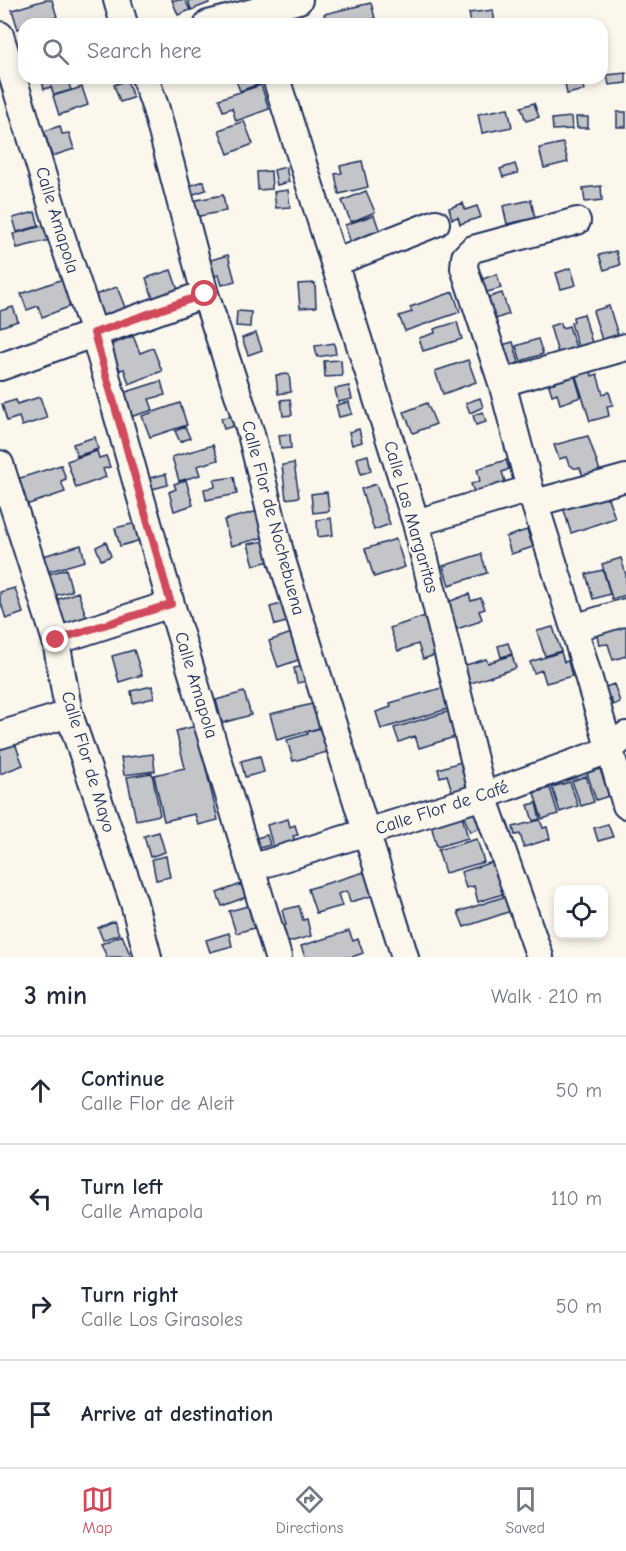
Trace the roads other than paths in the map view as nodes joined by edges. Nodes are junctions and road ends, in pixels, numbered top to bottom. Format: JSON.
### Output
{"nodes":[{"id":1,"x":117,"y":0,"type":"edge"},
{"id":2,"x":299,"y":0,"type":"edge"},
{"id":3,"x":261,"y":16,"type":"edge"},
{"id":4,"x":122,"y":18,"type":"edge"},
{"id":5,"x":0,"y":34,"type":"edge"},
{"id":6,"x":18,"y":73,"type":"edge"},
{"id":7,"x":21,"y":84,"type":"edge"},
{"id":8,"x":147,"y":84,"type":"edge"},
{"id":9,"x":278,"y":84,"type":"edge"},
{"id":10,"x":577,"y":221,"type":"dead end"},
{"id":11,"x":436,"y":223,"type":"dead end"},
{"id":12,"x":334,"y":263,"type":"junction"},
{"id":13,"x":205,"y":294,"type":"junction"},
{"id":14,"x":94,"y":333,"type":"junction"},
{"id":15,"x":626,"y":347,"type":"edge"},
{"id":16,"x":0,"y":367,"type":"edge"},
{"id":17,"x":502,"y":383,"type":"junction"},
{"id":18,"x":0,"y":464,"type":"edge"},
{"id":19,"x":626,"y":478,"type":"edge"},
{"id":20,"x":533,"y":496,"type":"junction"},
{"id":21,"x":416,"y":523,"type":"junction"},
{"id":22,"x":171,"y":604,"type":"junction"},
{"id":23,"x":626,"y":612,"type":"edge"},
{"id":24,"x":574,"y":628,"type":"junction"},
{"id":25,"x":56,"y":640,"type":"junction"},
{"id":26,"x":69,"y":714,"type":"junction"},
{"id":27,"x":0,"y":735,"type":"edge"},
{"id":28,"x":617,"y":742,"type":"edge"},
{"id":29,"x":483,"y":796,"type":"junction"},
{"id":30,"x":626,"y":806,"type":"edge"},
{"id":31,"x":366,"y":832,"type":"junction"},
{"id":32,"x":251,"y":868,"type":"junction"},
{"id":33,"x":148,"y":957,"type":"edge"},
{"id":34,"x":278,"y":957,"type":"edge"},
{"id":35,"x":405,"y":957,"type":"edge"},
{"id":36,"x":540,"y":957,"type":"edge"}],
"edges":[{"from":1,"to":4,"type":"street"},
{"from":2,"to":3,"type":"street"},
{"from":5,"to":6,"type":"street","name":"Calle Amapola"},
{"from":7,"to":14,"type":"street","name":"Calle Amapola"},
{"from":8,"to":13,"type":"street","name":"Calle Flor de Nochebuena"},
{"from":9,"to":12,"type":"street","name":"Calle Las Margaritas"},
{"from":10,"to":17,"type":"street"},
{"from":11,"to":12,"type":"street"},
{"from":12,"to":21,"type":"street","name":"Calle Las Margaritas"},
{"from":13,"to":14,"type":"street"},
{"from":13,"to":31,"type":"street","name":"Calle Flor de Nochebuena"},
{"from":14,"to":16,"type":"street"},
{"from":14,"to":22,"type":"street","name":"Calle Amapola"},
{"from":15,"to":17,"type":"street"},
{"from":17,"to":20,"type":"street"},
{"from":18,"to":25,"type":"street","name":"Calle Flor de Mayo"},
{"from":19,"to":20,"type":"street"},
{"from":20,"to":21,"type":"street"},
{"from":20,"to":24,"type":"street"},
{"from":21,"to":29,"type":"street","name":"Calle Las Margaritas"},
{"from":22,"to":25,"type":"street"},
{"from":22,"to":32,"type":"street","name":"Calle Amapola"},
{"from":23,"to":24,"type":"street"},
{"from":24,"to":28,"type":"street"},
{"from":25,"to":26,"type":"street","name":"Calle Flor de Mayo"},
{"from":26,"to":27,"type":"street"},
{"from":26,"to":33,"type":"street","name":"Calle Flor de Mayo"},
{"from":28,"to":29,"type":"street","name":"Calle Flor de Café"},
{"from":28,"to":30,"type":"street"},
{"from":29,"to":31,"type":"street","name":"Calle Flor de Café"},
{"from":29,"to":36,"type":"street","name":"Calle Las Margaritas"},
{"from":31,"to":32,"type":"street","name":"Calle Flor de Café"},
{"from":31,"to":35,"type":"street","name":"Calle Flor de Nochebuena"},
{"from":32,"to":34,"type":"street","name":"Calle Amapola"}]}
